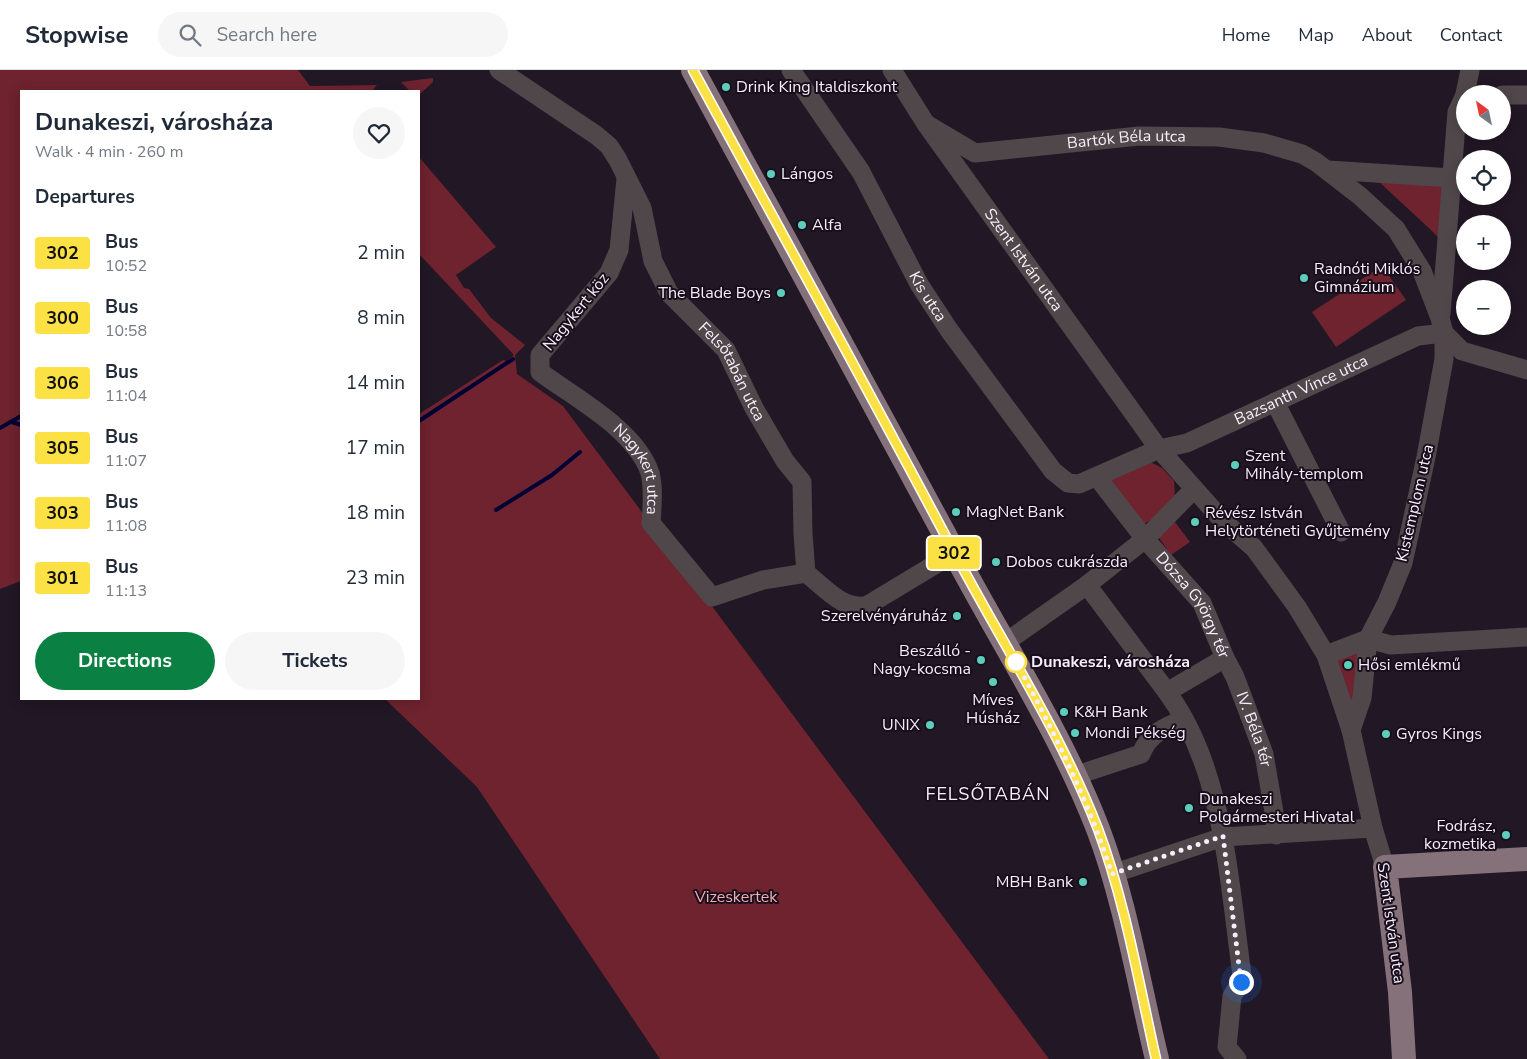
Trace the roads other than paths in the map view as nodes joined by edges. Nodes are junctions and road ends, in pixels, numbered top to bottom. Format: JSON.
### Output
{"nodes":[{"id":1,"x":498,"y":70,"type":"edge"},
{"id":2,"x":692,"y":70,"type":"edge"},
{"id":3,"x":791,"y":70,"type":"edge"},
{"id":4,"x":892,"y":70,"type":"edge"},
{"id":5,"x":1470,"y":70,"type":"edge"},
{"id":6,"x":1467,"y":85,"type":"edge"},
{"id":7,"x":1511,"y":95,"type":"edge"},
{"id":8,"x":1527,"y":95,"type":"edge"},
{"id":9,"x":926,"y":124,"type":"junction"},
{"id":10,"x":1456,"y":125,"type":"edge"},
{"id":11,"x":1328,"y":170,"type":"junction"},
{"id":12,"x":626,"y":175,"type":"junction"},
{"id":13,"x":1452,"y":178,"type":"junction"},
{"id":14,"x":1442,"y":325,"type":"junction"},
{"id":15,"x":539,"y":361,"type":"joint"},
{"id":16,"x":1527,"y":370,"type":"edge"},
{"id":17,"x":1275,"y":402,"type":"junction"},
{"id":18,"x":1159,"y":449,"type":"junction"},
{"id":19,"x":1096,"y":478,"type":"junction"},
{"id":20,"x":1194,"y":489,"type":"junction"},
{"id":21,"x":1342,"y":532,"type":"dead end"},
{"id":22,"x":1145,"y":539,"type":"junction"},
{"id":23,"x":954,"y":552,"type":"junction"},
{"id":24,"x":806,"y":573,"type":"junction"},
{"id":25,"x":1087,"y":585,"type":"junction"},
{"id":26,"x":1527,"y":637,"type":"edge"},
{"id":27,"x":1368,"y":639,"type":"junction"},
{"id":28,"x":1006,"y":642,"type":"junction"},
{"id":29,"x":1326,"y":655,"type":"junction"},
{"id":30,"x":1225,"y":658,"type":"junction"},
{"id":31,"x":1167,"y":692,"type":"junction"},
{"id":32,"x":1184,"y":719,"type":"junction"},
{"id":33,"x":1350,"y":730,"type":"junction"},
{"id":34,"x":1074,"y":776,"type":"junction"},
{"id":35,"x":1373,"y":828,"type":"junction"},
{"id":36,"x":1276,"y":835,"type":"junction"},
{"id":37,"x":1223,"y":836,"type":"junction"},
{"id":38,"x":1527,"y":859,"type":"edge"},
{"id":39,"x":1385,"y":867,"type":"junction"},
{"id":40,"x":1112,"y":874,"type":"junction"},
{"id":41,"x":1156,"y":1059,"type":"edge"},
{"id":42,"x":1237,"y":1059,"type":"edge"},
{"id":43,"x":1404,"y":1059,"type":"edge"}],
"edges":[{"from":1,"to":12,"type":"street","name":"Felsőtabán utca"},
{"from":2,"to":23,"type":"main road"},
{"from":3,"to":19,"type":"street","name":"Kis utca"},
{"from":4,"to":9,"type":"street","name":"Szent István utca"},
{"from":5,"to":6,"type":"street","name":"Kistemplom utca"},
{"from":7,"to":8,"type":"street"},
{"from":9,"to":11,"type":"street","name":"Bartók Béla utca"},
{"from":9,"to":18,"type":"street","name":"Szent István utca"},
{"from":10,"to":13,"type":"street","name":"Kistemplom utca"},
{"from":11,"to":13,"type":"street"},
{"from":11,"to":14,"type":"street","name":"Bartók Béla utca"},
{"from":12,"to":15,"type":"street","name":"Nagykert köz"},
{"from":12,"to":24,"type":"street","name":"Felsőtabán utca"},
{"from":13,"to":14,"type":"street","name":"Kistemplom utca"},
{"from":14,"to":16,"type":"street"},
{"from":14,"to":17,"type":"street","name":"Bazsanth Vince utca"},
{"from":14,"to":27,"type":"street","name":"Kistemplom utca"},
{"from":15,"to":24,"type":"street","name":"Nagykert utca"},
{"from":17,"to":18,"type":"street","name":"Bazsanth Vince utca"},
{"from":17,"to":21,"type":"street"},
{"from":18,"to":19,"type":"street","name":"Kis utca"},
{"from":18,"to":20,"type":"street","name":"Szent István utca"},
{"from":19,"to":22,"type":"street","name":"Dózsa György tér"},
{"from":20,"to":22,"type":"street"},
{"from":20,"to":29,"type":"street","name":"Szent István utca"},
{"from":22,"to":25,"type":"street"},
{"from":22,"to":30,"type":"street","name":"Dózsa György tér"},
{"from":23,"to":24,"type":"street"},
{"from":23,"to":28,"type":"main road"},
{"from":25,"to":28,"type":"street"},
{"from":25,"to":31,"type":"street"},
{"from":26,"to":27,"type":"street"},
{"from":27,"to":29,"type":"street"},
{"from":27,"to":33,"type":"street"},
{"from":28,"to":34,"type":"main road"},
{"from":29,"to":33,"type":"street","name":"Szent István utca"},
{"from":30,"to":31,"type":"street","name":"Dózsa György tér"},
{"from":30,"to":36,"type":"street","name":"IV. Béla tér"},
{"from":31,"to":32,"type":"street"},
{"from":32,"to":34,"type":"street"},
{"from":32,"to":37,"type":"street"},
{"from":33,"to":35,"type":"street","name":"Szent István utca"},
{"from":34,"to":40,"type":"main road"},
{"from":35,"to":36,"type":"street"},
{"from":35,"to":39,"type":"street","name":"Szent István utca"},
{"from":36,"to":37,"type":"street"},
{"from":37,"to":40,"type":"street"},
{"from":37,"to":42,"type":"street"},
{"from":38,"to":39,"type":"main road"},
{"from":39,"to":43,"type":"main road","name":"Szent István utca"},
{"from":40,"to":41,"type":"main road"}]}
